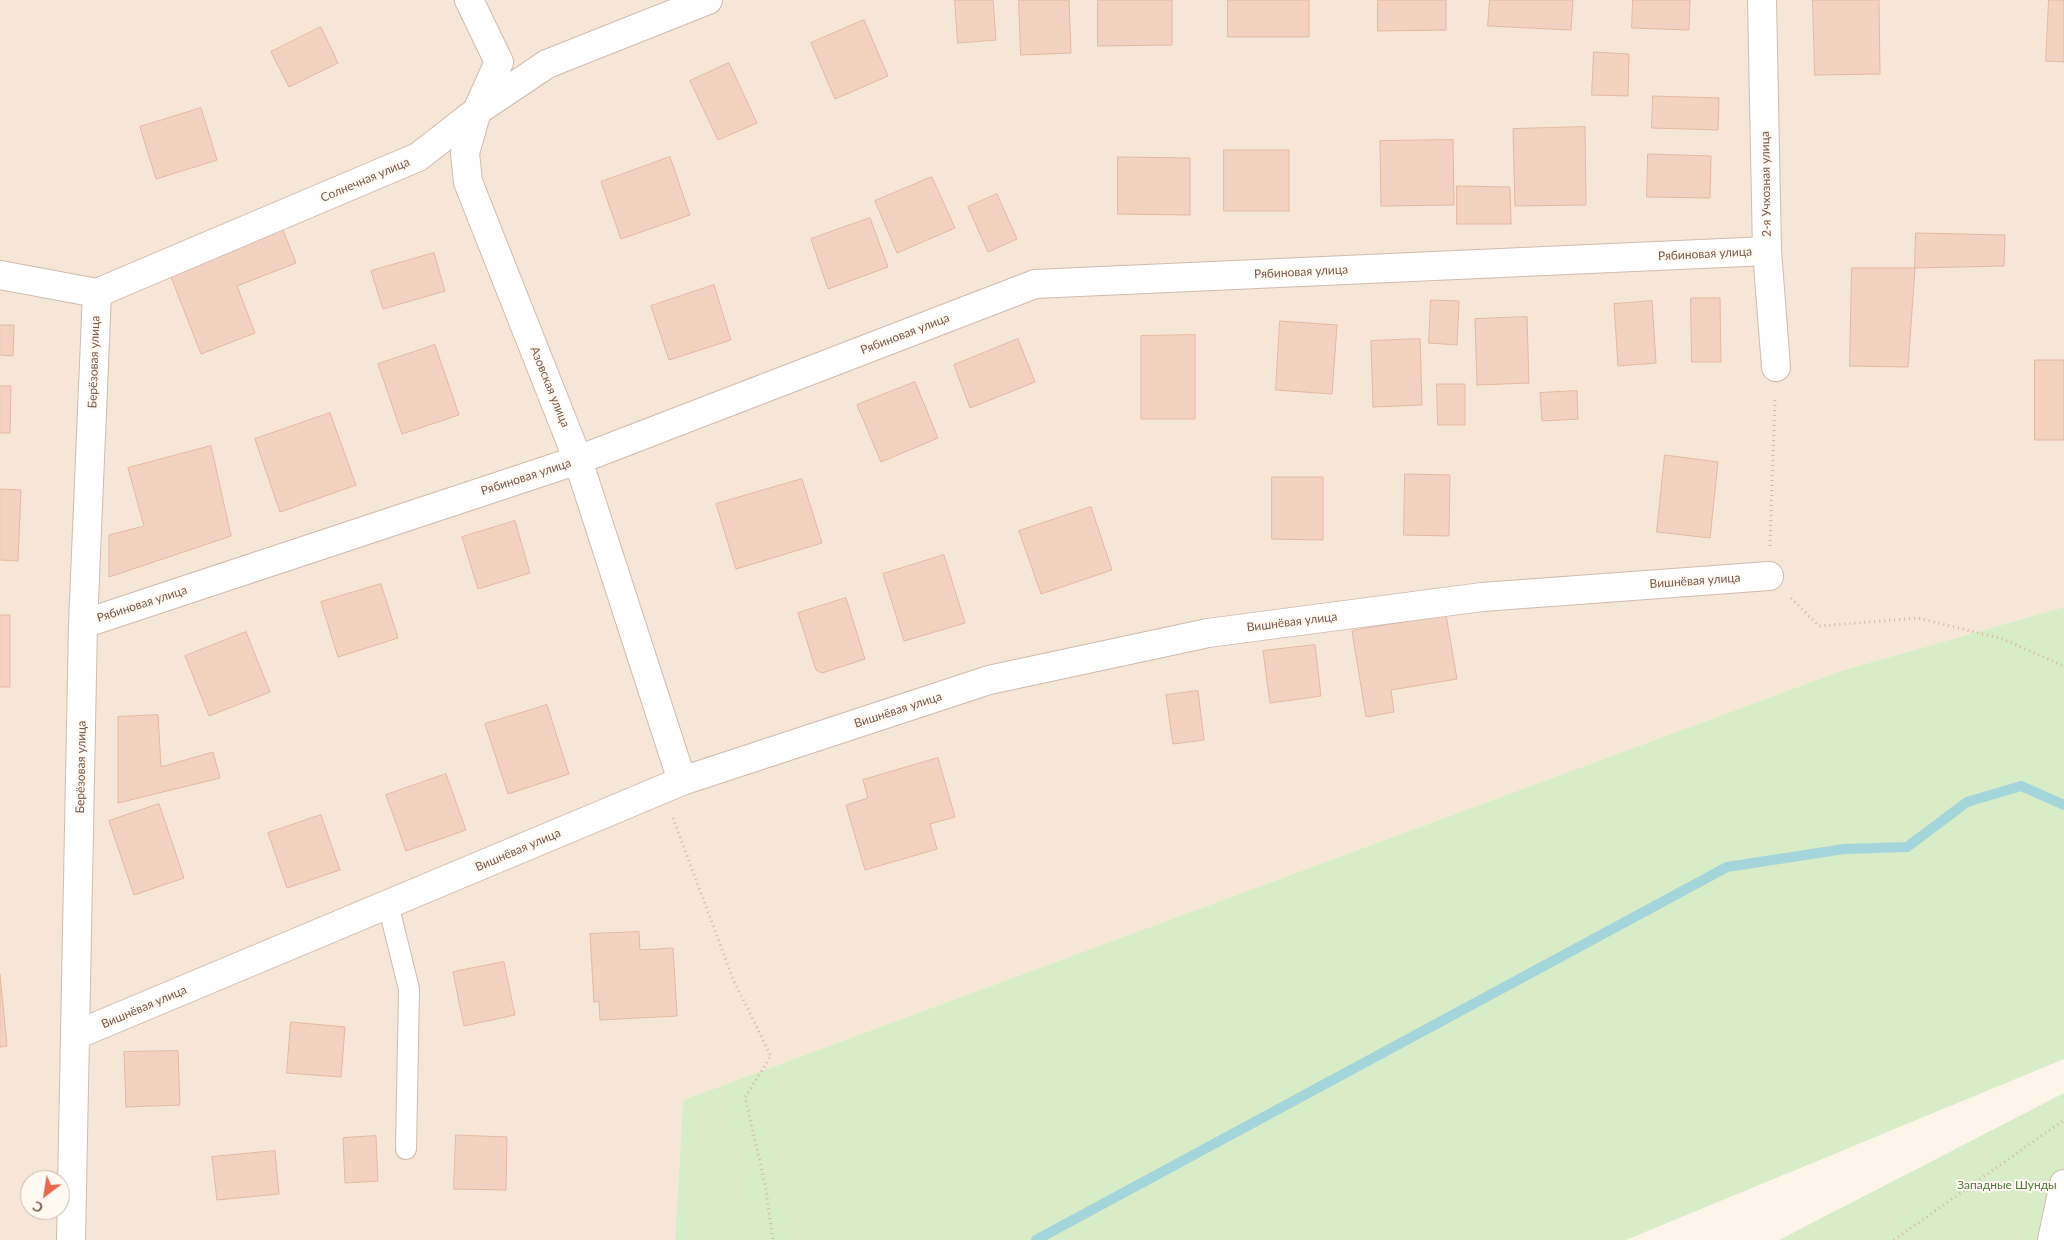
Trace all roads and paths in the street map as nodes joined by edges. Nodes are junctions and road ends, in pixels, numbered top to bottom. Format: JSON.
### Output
{"nodes":[{"id":1,"x":469,"y":0,"type":"edge"},
{"id":2,"x":708,"y":0,"type":"edge"},
{"id":3,"x":1762,"y":0,"type":"edge"},
{"id":4,"x":477,"y":111,"type":"junction"},
{"id":5,"x":1767,"y":251,"type":"junction"},
{"id":6,"x":0,"y":275,"type":"edge"},
{"id":7,"x":97,"y":294,"type":"junction"},
{"id":8,"x":1776,"y":367,"type":"joint"},
{"id":9,"x":578,"y":460,"type":"junction"},
{"id":10,"x":1769,"y":576,"type":"junction"},
{"id":11,"x":83,"y":624,"type":"junction"},
{"id":12,"x":2064,"y":666,"type":"edge"},
{"id":13,"x":673,"y":785,"type":"junction"},
{"id":14,"x":388,"y":904,"type":"junction"},
{"id":15,"x":76,"y":1035,"type":"junction"},
{"id":16,"x":2064,"y":1120,"type":"edge"},
{"id":17,"x":406,"y":1149,"type":"dead end"},
{"id":18,"x":2064,"y":1184,"type":"edge"},
{"id":19,"x":71,"y":1240,"type":"edge"},
{"id":20,"x":774,"y":1240,"type":"edge"},
{"id":21,"x":1894,"y":1240,"type":"edge"},
{"id":22,"x":2052,"y":1240,"type":"edge"}],
"edges":[{"from":1,"to":4,"type":"street","name":"Азовская улица"},
{"from":2,"to":4,"type":"street","name":"Солнечная улица"},
{"from":3,"to":5,"type":"street","name":"2-я Учхозная улица"},
{"from":4,"to":7,"type":"street","name":"Солнечная улица"},
{"from":4,"to":9,"type":"street","name":"Азовская улица"},
{"from":5,"to":8,"type":"street","name":"2-я Учхозная улица"},
{"from":5,"to":9,"type":"street","name":"Рябиновая улица"},
{"from":6,"to":7,"type":"street"},
{"from":7,"to":11,"type":"street","name":"Берёзовая улица"},
{"from":8,"to":10,"type":"path"},
{"from":9,"to":11,"type":"street","name":"Рябиновая улица"},
{"from":9,"to":13,"type":"street","name":"Азовская улица"},
{"from":10,"to":12,"type":"path"},
{"from":10,"to":13,"type":"street","name":"Вишнёвая улица"},
{"from":11,"to":15,"type":"street","name":"Берёзовая улица"},
{"from":13,"to":14,"type":"street","name":"Вишнёвая улица"},
{"from":13,"to":20,"type":"path"},
{"from":14,"to":15,"type":"street","name":"Вишнёвая улица"},
{"from":14,"to":17,"type":"lane"},
{"from":15,"to":19,"type":"street","name":"Берёзовая улица"},
{"from":16,"to":21,"type":"path"},
{"from":18,"to":22,"type":"street"}]}
